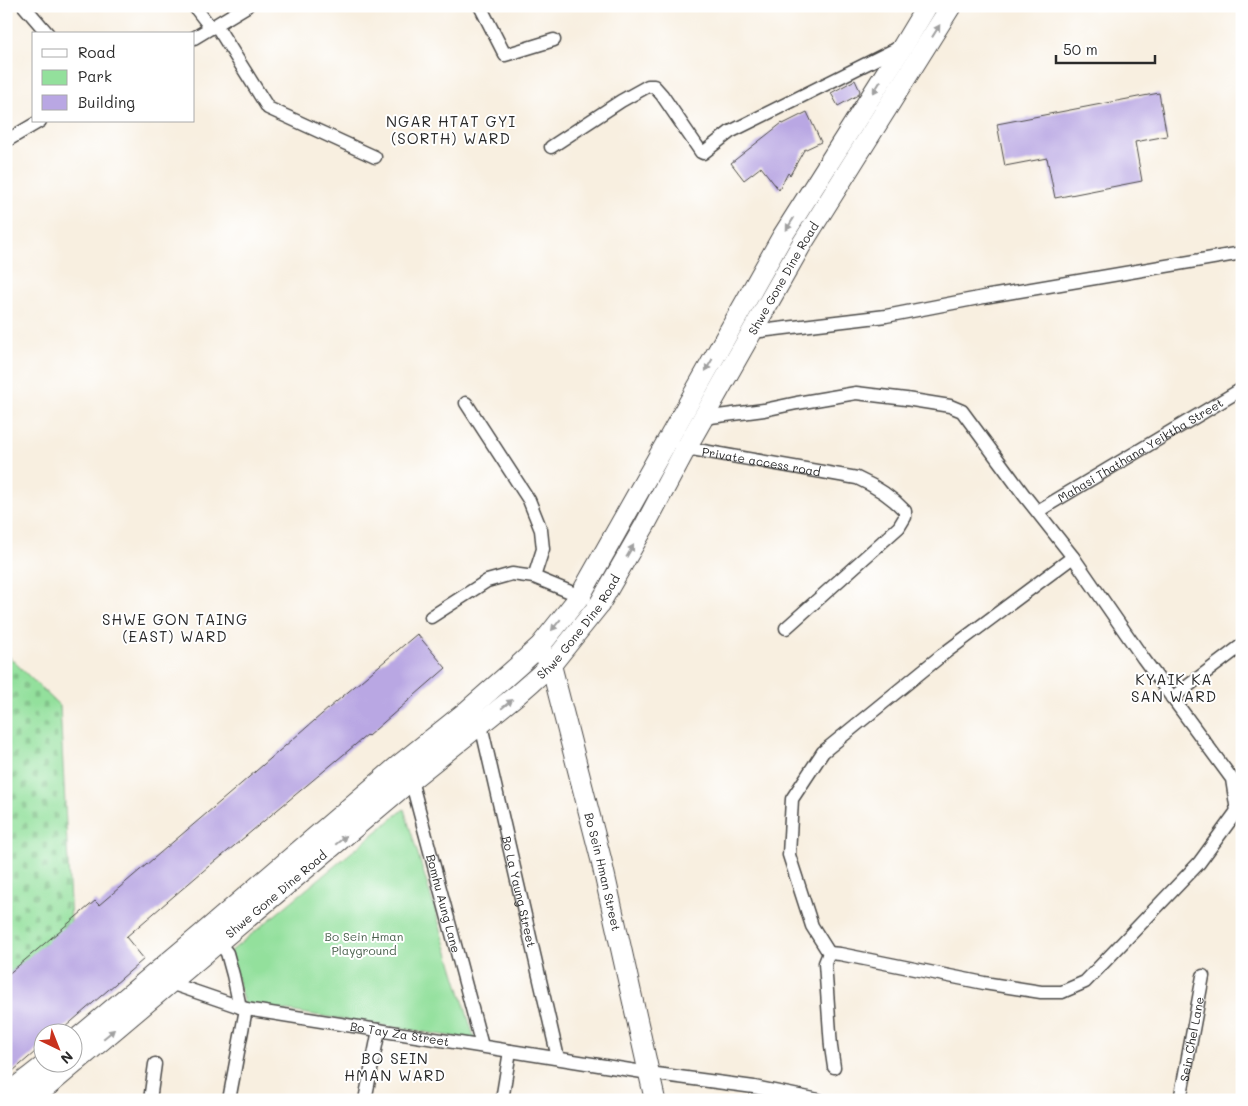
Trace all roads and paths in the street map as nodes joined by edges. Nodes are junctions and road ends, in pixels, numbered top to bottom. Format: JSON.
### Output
{"nodes":[{"id":1,"x":24,"y":6,"type":"edge"},
{"id":2,"x":194,"y":6,"type":"edge"},
{"id":3,"x":247,"y":6,"type":"edge"},
{"id":4,"x":480,"y":6,"type":"edge"},
{"id":5,"x":927,"y":6,"type":"edge"},
{"id":6,"x":952,"y":6,"type":"edge"},
{"id":7,"x":214,"y":27,"type":"junction"},
{"id":8,"x":46,"y":32,"type":"edge"},
{"id":9,"x":195,"y":37,"type":"edge"},
{"id":10,"x":554,"y":40,"type":"dead end"},
{"id":11,"x":903,"y":46,"type":"junction"},
{"id":12,"x":38,"y":122,"type":"edge"},
{"id":13,"x":6,"y":141,"type":"edge"},
{"id":14,"x":551,"y":147,"type":"dead end"},
{"id":15,"x":375,"y":157,"type":"dead end"},
{"id":16,"x":1242,"y":254,"type":"edge"},
{"id":17,"x":752,"y":332,"type":"junction"},
{"id":18,"x":1242,"y":389,"type":"edge"},
{"id":19,"x":466,"y":403,"type":"dead end"},
{"id":20,"x":684,"y":409,"type":"junction"},
{"id":21,"x":703,"y":418,"type":"junction"},
{"id":22,"x":667,"y":440,"type":"junction"},
{"id":23,"x":686,"y":448,"type":"junction"},
{"id":24,"x":1038,"y":512,"type":"junction"},
{"id":25,"x":1073,"y":557,"type":"junction"},
{"id":26,"x":534,"y":577,"type":"junction"},
{"id":27,"x":580,"y":596,"type":"junction"},
{"id":28,"x":599,"y":605,"type":"junction"},
{"id":29,"x":431,"y":617,"type":"dead end"},
{"id":30,"x":786,"y":628,"type":"dead end"},
{"id":31,"x":1242,"y":645,"type":"edge"},
{"id":32,"x":540,"y":646,"type":"junction"},
{"id":33,"x":551,"y":665,"type":"junction"},
{"id":34,"x":1172,"y":698,"type":"junction"},
{"id":35,"x":481,"y":725,"type":"junction"},
{"id":36,"x":405,"y":773,"type":"junction"},
{"id":37,"x":1237,"y":779,"type":"edge"},
{"id":38,"x":1240,"y":810,"type":"edge"},
{"id":39,"x":213,"y":935,"type":"junction"},
{"id":40,"x":829,"y":953,"type":"junction"},
{"id":41,"x":1203,"y":976,"type":"dead end"},
{"id":42,"x":164,"y":977,"type":"junction"},
{"id":43,"x":243,"y":1008,"type":"junction"},
{"id":44,"x":379,"y":1030,"type":"junction"},
{"id":45,"x":82,"y":1036,"type":"edge"},
{"id":46,"x":482,"y":1046,"type":"junction"},
{"id":47,"x":510,"y":1051,"type":"junction"},
{"id":48,"x":558,"y":1058,"type":"junction"},
{"id":49,"x":155,"y":1064,"type":"dead end"},
{"id":50,"x":834,"y":1067,"type":"dead end"},
{"id":51,"x":649,"y":1072,"type":"junction"},
{"id":52,"x":33,"y":1074,"type":"edge"},
{"id":53,"x":7,"y":1093,"type":"edge"},
{"id":54,"x":32,"y":1100,"type":"edge"},
{"id":55,"x":150,"y":1100,"type":"edge"},
{"id":56,"x":228,"y":1100,"type":"edge"},
{"id":57,"x":365,"y":1100,"type":"edge"},
{"id":58,"x":502,"y":1100,"type":"edge"},
{"id":59,"x":655,"y":1100,"type":"edge"},
{"id":60,"x":819,"y":1100,"type":"edge"},
{"id":61,"x":1180,"y":1100,"type":"edge"}],
"edges":[{"from":1,"to":8,"type":"street"},
{"from":2,"to":7,"type":"street"},
{"from":3,"to":7,"type":"street"},
{"from":4,"to":10,"type":"street"},
{"from":5,"to":11,"type":"main road","name":"Shwe Gone Dine Road"},
{"from":17,"to":6,"type":"main road","name":"Shwe Gone Dine Road","one_way":true},
{"from":7,"to":9,"type":"street"},
{"from":7,"to":15,"type":"street"},
{"from":11,"to":14,"type":"street"},
{"from":11,"to":20,"type":"main road","name":"Shwe Gone Dine Road","one_way":true},
{"from":12,"to":13,"type":"street"},
{"from":16,"to":17,"type":"street"},
{"from":17,"to":21,"type":"main road","name":"Shwe Gone Dine Road"},
{"from":18,"to":24,"type":"street","name":"Mahasi Thathana Yeiktha Street"},
{"from":19,"to":26,"type":"street"},
{"from":20,"to":21,"type":"main road"},
{"from":20,"to":22,"type":"main road","name":"Shwe Gone Dine Road"},
{"from":21,"to":23,"type":"main road","name":"Shwe Gone Dine Road"},
{"from":21,"to":24,"type":"street"},
{"from":22,"to":23,"type":"street","name":"Private access road"},
{"from":22,"to":27,"type":"main road","name":"Shwe Gone Dine Road"},
{"from":28,"to":23,"type":"main road","name":"Shwe Gone Dine Road","one_way":true},
{"from":23,"to":30,"type":"street","name":"Private access road"},
{"from":24,"to":25,"type":"street"},
{"from":25,"to":34,"type":"street"},
{"from":25,"to":40,"type":"street"},
{"from":26,"to":27,"type":"street"},
{"from":26,"to":29,"type":"street"},
{"from":27,"to":28,"type":"street"},
{"from":27,"to":32,"type":"main road","name":"Shwe Gone Dine Road","one_way":true},
{"from":28,"to":33,"type":"main road","name":"Shwe Gone Dine Road"},
{"from":31,"to":34,"type":"street"},
{"from":32,"to":33,"type":"main road","name":"Bo Sein Hman Street"},
{"from":32,"to":36,"type":"main road","name":"Shwe Gone Dine Road"},
{"from":35,"to":33,"type":"main road","name":"Shwe Gone Dine Road","one_way":true},
{"from":33,"to":51,"type":"main road","name":"Bo Sein Hman Street"},
{"from":34,"to":37,"type":"street"},
{"from":35,"to":36,"type":"main road","name":"Shwe Gone Dine Road"},
{"from":35,"to":48,"type":"street","name":"Bo La Yaung Street"},
{"from":36,"to":39,"type":"main road","name":"Shwe Gone Dine Road"},
{"from":36,"to":46,"type":"street","name":"Bomhu Aung Lane"},
{"from":37,"to":38,"type":"street"},
{"from":38,"to":40,"type":"street"},
{"from":39,"to":42,"type":"main road","name":"Shwe Gone Dine Road"},
{"from":39,"to":43,"type":"street"},
{"from":40,"to":50,"type":"street"},
{"from":41,"to":61,"type":"street","name":"Sein Chel Lane"},
{"from":42,"to":43,"type":"street","name":"Bo Tay Za Street"},
{"from":42,"to":45,"type":"main road","name":"Shwe Gone Dine Road"},
{"from":54,"to":42,"type":"main road","name":"Shwe Gone Dine Road","one_way":true},
{"from":43,"to":44,"type":"street","name":"Bo Tay Za Street"},
{"from":43,"to":56,"type":"street"},
{"from":44,"to":46,"type":"street","name":"Bo Tay Za Street"},
{"from":44,"to":57,"type":"street"},
{"from":46,"to":47,"type":"street","name":"Bo Tay Za Street"},
{"from":47,"to":48,"type":"street","name":"Bo Tay Za Street"},
{"from":47,"to":58,"type":"street"},
{"from":48,"to":51,"type":"street","name":"Bo Tay Za Street"},
{"from":49,"to":55,"type":"street"},
{"from":51,"to":59,"type":"main road","name":"Bo Sein Hman Street"},
{"from":51,"to":60,"type":"street","name":"Bo Tay Za Street"},
{"from":52,"to":53,"type":"main road"}]}
